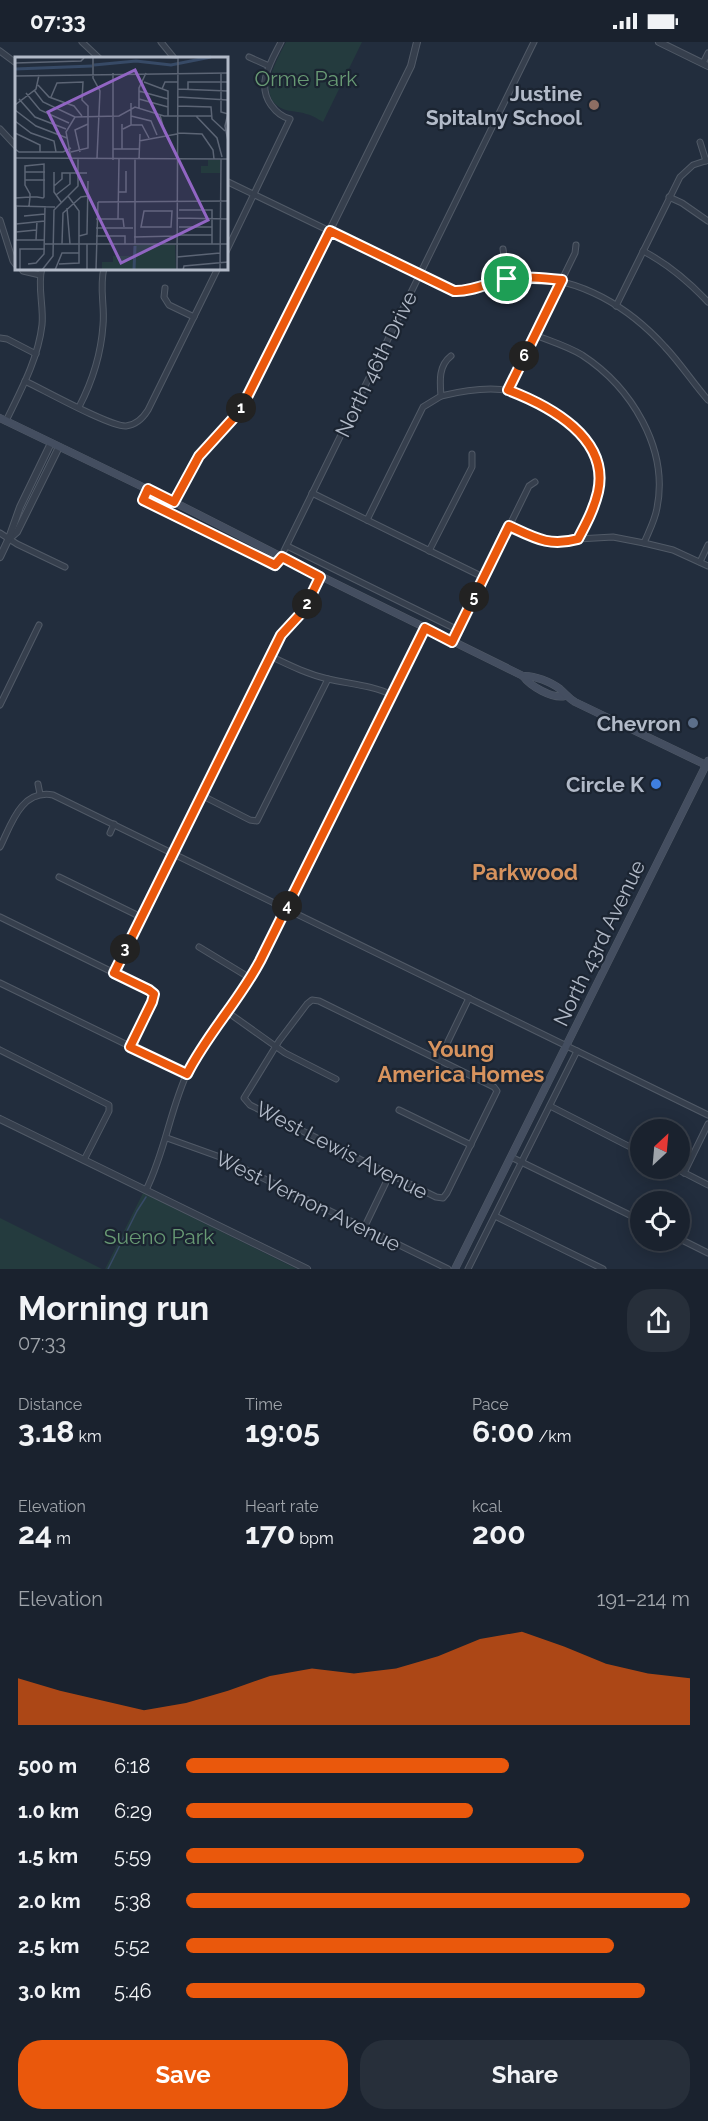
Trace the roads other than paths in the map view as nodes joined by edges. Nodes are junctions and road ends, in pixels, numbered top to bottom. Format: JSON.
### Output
{"nodes":[{"id":1,"x":82,"y":42,"type":"edge"},
{"id":2,"x":281,"y":42,"type":"edge"},
{"id":3,"x":417,"y":42,"type":"edge"},
{"id":4,"x":534,"y":42,"type":"edge"},
{"id":5,"x":658,"y":42,"type":"edge"},
{"id":6,"x":164,"y":43,"type":"edge"},
{"id":7,"x":0,"y":51,"type":"edge"},
{"id":8,"x":708,"y":53,"type":"edge"},
{"id":9,"x":98,"y":57,"type":"edge"},
{"id":10,"x":173,"y":57,"type":"edge"},
{"id":11,"x":249,"y":57,"type":"dead end"},
{"id":12,"x":15,"y":62,"type":"edge"},
{"id":13,"x":705,"y":65,"type":"edge"},
{"id":14,"x":269,"y":66,"type":"junction"},
{"id":15,"x":0,"y":129,"type":"edge"},
{"id":16,"x":700,"y":142,"type":"dead end"},
{"id":17,"x":15,"y":145,"type":"edge"},
{"id":18,"x":707,"y":160,"type":"edge"},
{"id":19,"x":228,"y":182,"type":"edge"},
{"id":20,"x":255,"y":195,"type":"junction"},
{"id":21,"x":669,"y":197,"type":"junction"},
{"id":22,"x":0,"y":220,"type":"edge"},
{"id":23,"x":708,"y":221,"type":"edge"},
{"id":24,"x":330,"y":231,"type":"junction"},
{"id":25,"x":576,"y":245,"type":"dead end"},
{"id":26,"x":228,"y":247,"type":"edge"},
{"id":27,"x":503,"y":249,"type":"dead end"},
{"id":28,"x":643,"y":251,"type":"junction"},
{"id":29,"x":15,"y":263,"type":"edge"},
{"id":30,"x":22,"y":270,"type":"edge"},
{"id":31,"x":105,"y":270,"type":"edge"},
{"id":32,"x":217,"y":270,"type":"edge"},
{"id":33,"x":41,"y":272,"type":"edge"},
{"id":34,"x":419,"y":276,"type":"junction"},
{"id":35,"x":507,"y":279,"type":"junction"},
{"id":36,"x":562,"y":280,"type":"junction"},
{"id":37,"x":165,"y":288,"type":"dead end"},
{"id":38,"x":708,"y":302,"type":"edge"},
{"id":39,"x":616,"y":306,"type":"junction"},
{"id":40,"x":194,"y":317,"type":"junction"},
{"id":41,"x":535,"y":335,"type":"junction"},
{"id":42,"x":0,"y":338,"type":"edge"},
{"id":43,"x":518,"y":347,"type":"dead end"},
{"id":44,"x":526,"y":352,"type":"junction"},
{"id":45,"x":36,"y":354,"type":"junction"},
{"id":46,"x":451,"y":356,"type":"dead end"},
{"id":47,"x":25,"y":381,"type":"junction"},
{"id":48,"x":508,"y":390,"type":"junction"},
{"id":49,"x":441,"y":396,"type":"junction"},
{"id":50,"x":708,"y":400,"type":"edge"},
{"id":51,"x":79,"y":407,"type":"junction"},
{"id":52,"x":3,"y":420,"type":"edge"},
{"id":53,"x":51,"y":443,"type":"junction"},
{"id":54,"x":59,"y":447,"type":"junction"},
{"id":55,"x":472,"y":454,"type":"dead end"},
{"id":56,"x":535,"y":482,"type":"dead end"},
{"id":57,"x":148,"y":489,"type":"junction"},
{"id":58,"x":312,"y":493,"type":"junction"},
{"id":59,"x":174,"y":502,"type":"junction"},
{"id":60,"x":367,"y":520,"type":"junction"},
{"id":61,"x":509,"y":526,"type":"junction"},
{"id":62,"x":0,"y":533,"type":"edge"},
{"id":63,"x":9,"y":538,"type":"junction"},
{"id":64,"x":578,"y":539,"type":"junction"},
{"id":65,"x":644,"y":543,"type":"junction"},
{"id":66,"x":708,"y":545,"type":"edge"},
{"id":67,"x":287,"y":546,"type":"junction"},
{"id":68,"x":429,"y":551,"type":"junction"},
{"id":69,"x":0,"y":557,"type":"edge"},
{"id":70,"x":282,"y":557,"type":"junction"},
{"id":71,"x":700,"y":562,"type":"junction"},
{"id":72,"x":708,"y":566,"type":"edge"},
{"id":73,"x":64,"y":567,"type":"dead end"},
{"id":74,"x":320,"y":577,"type":"junction"},
{"id":75,"x":483,"y":578,"type":"junction"},
{"id":76,"x":39,"y":626,"type":"dead end"},
{"id":77,"x":425,"y":628,"type":"junction"},
{"id":78,"x":458,"y":630,"type":"junction"},
{"id":79,"x":452,"y":642,"type":"junction"},
{"id":80,"x":270,"y":656,"type":"junction"},
{"id":81,"x":328,"y":679,"type":"junction"},
{"id":82,"x":392,"y":695,"type":"junction"},
{"id":83,"x":0,"y":705,"type":"edge"},
{"id":84,"x":707,"y":764,"type":"edge"},
{"id":85,"x":38,"y":784,"type":"dead end"},
{"id":86,"x":40,"y":794,"type":"junction"},
{"id":87,"x":201,"y":795,"type":"junction"},
{"id":88,"x":114,"y":824,"type":"junction"},
{"id":89,"x":110,"y":833,"type":"dead end"},
{"id":90,"x":0,"y":848,"type":"edge"},
{"id":91,"x":172,"y":853,"type":"junction"},
{"id":92,"x":59,"y":877,"type":"dead end"},
{"id":93,"x":285,"y":909,"type":"junction"},
{"id":94,"x":0,"y":917,"type":"edge"},
{"id":95,"x":141,"y":917,"type":"junction"},
{"id":96,"x":200,"y":947,"type":"dead end"},
{"id":97,"x":410,"y":969,"type":"junction"},
{"id":98,"x":114,"y":973,"type":"junction"},
{"id":99,"x":406,"y":977,"type":"dead end"},
{"id":100,"x":250,"y":978,"type":"junction"},
{"id":101,"x":0,"y":983,"type":"edge"},
{"id":102,"x":469,"y":998,"type":"junction"},
{"id":103,"x":226,"y":1011,"type":"junction"},
{"id":104,"x":526,"y":1026,"type":"junction"},
{"id":105,"x":522,"y":1035,"type":"dead end"},
{"id":106,"x":567,"y":1046,"type":"junction"},
{"id":107,"x":130,"y":1047,"type":"junction"},
{"id":108,"x":276,"y":1047,"type":"junction"},
{"id":109,"x":0,"y":1050,"type":"edge"},
{"id":110,"x":577,"y":1052,"type":"junction"},
{"id":111,"x":439,"y":1060,"type":"junction"},
{"id":112,"x":187,"y":1074,"type":"junction"},
{"id":113,"x":336,"y":1079,"type":"dead end"},
{"id":114,"x":550,"y":1106,"type":"junction"},
{"id":115,"x":399,"y":1110,"type":"dead end"},
{"id":116,"x":708,"y":1116,"type":"edge"},
{"id":117,"x":0,"y":1119,"type":"edge"},
{"id":118,"x":708,"y":1124,"type":"edge"},
{"id":119,"x":166,"y":1138,"type":"junction"},
{"id":120,"x":471,"y":1145,"type":"junction"},
{"id":121,"x":630,"y":1147,"type":"edge"},
{"id":122,"x":511,"y":1157,"type":"junction"},
{"id":123,"x":84,"y":1160,"type":"junction"},
{"id":124,"x":690,"y":1161,"type":"edge"},
{"id":125,"x":522,"y":1162,"type":"junction"},
{"id":126,"x":390,"y":1174,"type":"junction"},
{"id":127,"x":690,"y":1176,"type":"edge"},
{"id":128,"x":708,"y":1185,"type":"edge"},
{"id":129,"x":146,"y":1190,"type":"junction"},
{"id":130,"x":630,"y":1215,"type":"edge"},
{"id":131,"x":495,"y":1216,"type":"junction"},
{"id":132,"x":364,"y":1228,"type":"junction"},
{"id":133,"x":690,"y":1244,"type":"edge"},
{"id":134,"x":708,"y":1253,"type":"edge"},
{"id":135,"x":307,"y":1269,"type":"edge"},
{"id":136,"x":448,"y":1269,"type":"edge"},
{"id":137,"x":456,"y":1269,"type":"edge"},
{"id":138,"x":468,"y":1269,"type":"edge"},
{"id":139,"x":603,"y":1269,"type":"edge"}],
"edges":[{"from":1,"to":9,"type":"street"},
{"from":2,"to":14,"type":"street"},
{"from":3,"to":24,"type":"street"},
{"from":4,"to":34,"type":"street","name":"North 46th Drive"},
{"from":5,"to":13,"type":"street"},
{"from":6,"to":10,"type":"street"},
{"from":7,"to":12,"type":"street"},
{"from":8,"to":13,"type":"street"},
{"from":11,"to":14,"type":"street"},
{"from":14,"to":20,"type":"street"},
{"from":15,"to":17,"type":"street"},
{"from":16,"to":18,"type":"street"},
{"from":18,"to":21,"type":"street"},
{"from":19,"to":20,"type":"street"},
{"from":20,"to":24,"type":"street"},
{"from":20,"to":26,"type":"street"},
{"from":21,"to":23,"type":"street"},
{"from":21,"to":28,"type":"street"},
{"from":22,"to":29,"type":"street"},
{"from":24,"to":34,"type":"street"},
{"from":24,"to":59,"type":"street"},
{"from":25,"to":36,"type":"street"},
{"from":27,"to":35,"type":"street"},
{"from":28,"to":38,"type":"street"},
{"from":28,"to":39,"type":"street"},
{"from":30,"to":33,"type":"street"},
{"from":31,"to":51,"type":"street"},
{"from":32,"to":40,"type":"street"},
{"from":33,"to":45,"type":"street"},
{"from":34,"to":35,"type":"street"},
{"from":34,"to":58,"type":"street","name":"North 46th Drive"},
{"from":35,"to":36,"type":"street"},
{"from":36,"to":39,"type":"street"},
{"from":36,"to":41,"type":"street"},
{"from":37,"to":40,"type":"street"},
{"from":39,"to":50,"type":"street"},
{"from":40,"to":51,"type":"street"},
{"from":41,"to":44,"type":"street"},
{"from":41,"to":65,"type":"street"},
{"from":42,"to":45,"type":"street"},
{"from":43,"to":44,"type":"street"},
{"from":44,"to":48,"type":"street"},
{"from":45,"to":47,"type":"street"},
{"from":46,"to":49,"type":"street"},
{"from":47,"to":51,"type":"street"},
{"from":47,"to":52,"type":"street"},
{"from":48,"to":49,"type":"street"},
{"from":48,"to":64,"type":"street"},
{"from":49,"to":60,"type":"street"},
{"from":52,"to":53,"type":"main road"},
{"from":53,"to":54,"type":"main road"},
{"from":53,"to":63,"type":"street"},
{"from":54,"to":57,"type":"main road"},
{"from":54,"to":63,"type":"street"},
{"from":55,"to":68,"type":"street"},
{"from":56,"to":61,"type":"street"},
{"from":57,"to":59,"type":"main road"},
{"from":57,"to":70,"type":"street"},
{"from":58,"to":60,"type":"street"},
{"from":58,"to":67,"type":"street","name":"North 46th Drive"},
{"from":59,"to":70,"type":"main road"},
{"from":60,"to":68,"type":"street"},
{"from":61,"to":64,"type":"street"},
{"from":61,"to":75,"type":"street"},
{"from":62,"to":63,"type":"street"},
{"from":63,"to":69,"type":"street"},
{"from":63,"to":73,"type":"street"},
{"from":64,"to":65,"type":"street"},
{"from":65,"to":71,"type":"street"},
{"from":66,"to":71,"type":"street"},
{"from":67,"to":70,"type":"street","name":"North 46th Drive"},
{"from":67,"to":78,"type":"street"},
{"from":68,"to":75,"type":"street"},
{"from":70,"to":74,"type":"main road"},
{"from":71,"to":72,"type":"street"},
{"from":74,"to":77,"type":"main road"},
{"from":74,"to":80,"type":"street"},
{"from":75,"to":78,"type":"street"},
{"from":76,"to":83,"type":"street"},
{"from":77,"to":79,"type":"main road"},
{"from":77,"to":82,"type":"street"},
{"from":78,"to":79,"type":"street"},
{"from":79,"to":84,"type":"main road"},
{"from":80,"to":81,"type":"street"},
{"from":80,"to":87,"type":"street"},
{"from":81,"to":82,"type":"street"},
{"from":81,"to":87,"type":"street"},
{"from":82,"to":93,"type":"street"},
{"from":84,"to":106,"type":"main road","name":"North 43rd Avenue"},
{"from":85,"to":86,"type":"street"},
{"from":86,"to":88,"type":"street"},
{"from":86,"to":90,"type":"street"},
{"from":87,"to":91,"type":"street"},
{"from":88,"to":89,"type":"street"},
{"from":88,"to":91,"type":"street"},
{"from":91,"to":93,"type":"street"},
{"from":91,"to":95,"type":"street"},
{"from":92,"to":95,"type":"street"},
{"from":93,"to":97,"type":"street"},
{"from":93,"to":100,"type":"street"},
{"from":94,"to":98,"type":"street"},
{"from":95,"to":98,"type":"street"},
{"from":96,"to":100,"type":"street"},
{"from":97,"to":99,"type":"street"},
{"from":97,"to":102,"type":"street"},
{"from":98,"to":107,"type":"street"},
{"from":100,"to":103,"type":"street"},
{"from":101,"to":107,"type":"street"},
{"from":102,"to":104,"type":"street"},
{"from":102,"to":111,"type":"street"},
{"from":103,"to":108,"type":"street"},
{"from":103,"to":112,"type":"street"},
{"from":104,"to":105,"type":"street"},
{"from":104,"to":106,"type":"street"},
{"from":106,"to":110,"type":"street"},
{"from":106,"to":122,"type":"main road","name":"North 43rd Avenue"},
{"from":107,"to":112,"type":"street"},
{"from":108,"to":111,"type":"street"},
{"from":108,"to":113,"type":"street"},
{"from":108,"to":126,"type":"street","name":"West Lewis Avenue"},
{"from":109,"to":123,"type":"street"},
{"from":110,"to":114,"type":"street","name":"North 43rd Avenue"},
{"from":110,"to":116,"type":"street"},
{"from":111,"to":120,"type":"street"},
{"from":112,"to":119,"type":"street"},
{"from":114,"to":121,"type":"street"},
{"from":114,"to":125,"type":"street","name":"North 43rd Avenue"},
{"from":115,"to":120,"type":"street"},
{"from":117,"to":123,"type":"street"},
{"from":118,"to":124,"type":"street"},
{"from":119,"to":129,"type":"street"},
{"from":119,"to":132,"type":"street","name":"West Vernon Avenue"},
{"from":120,"to":126,"type":"street","name":"West Lewis Avenue"},
{"from":122,"to":125,"type":"street"},
{"from":122,"to":137,"type":"main road","name":"North 43rd Avenue"},
{"from":123,"to":129,"type":"street"},
{"from":125,"to":130,"type":"street"},
{"from":125,"to":131,"type":"street","name":"North 43rd Avenue"},
{"from":126,"to":132,"type":"street"},
{"from":127,"to":128,"type":"street"},
{"from":129,"to":135,"type":"street"},
{"from":131,"to":138,"type":"street","name":"North 43rd Avenue"},
{"from":131,"to":139,"type":"street"},
{"from":132,"to":136,"type":"street","name":"West Vernon Avenue"},
{"from":133,"to":134,"type":"street"}]}
